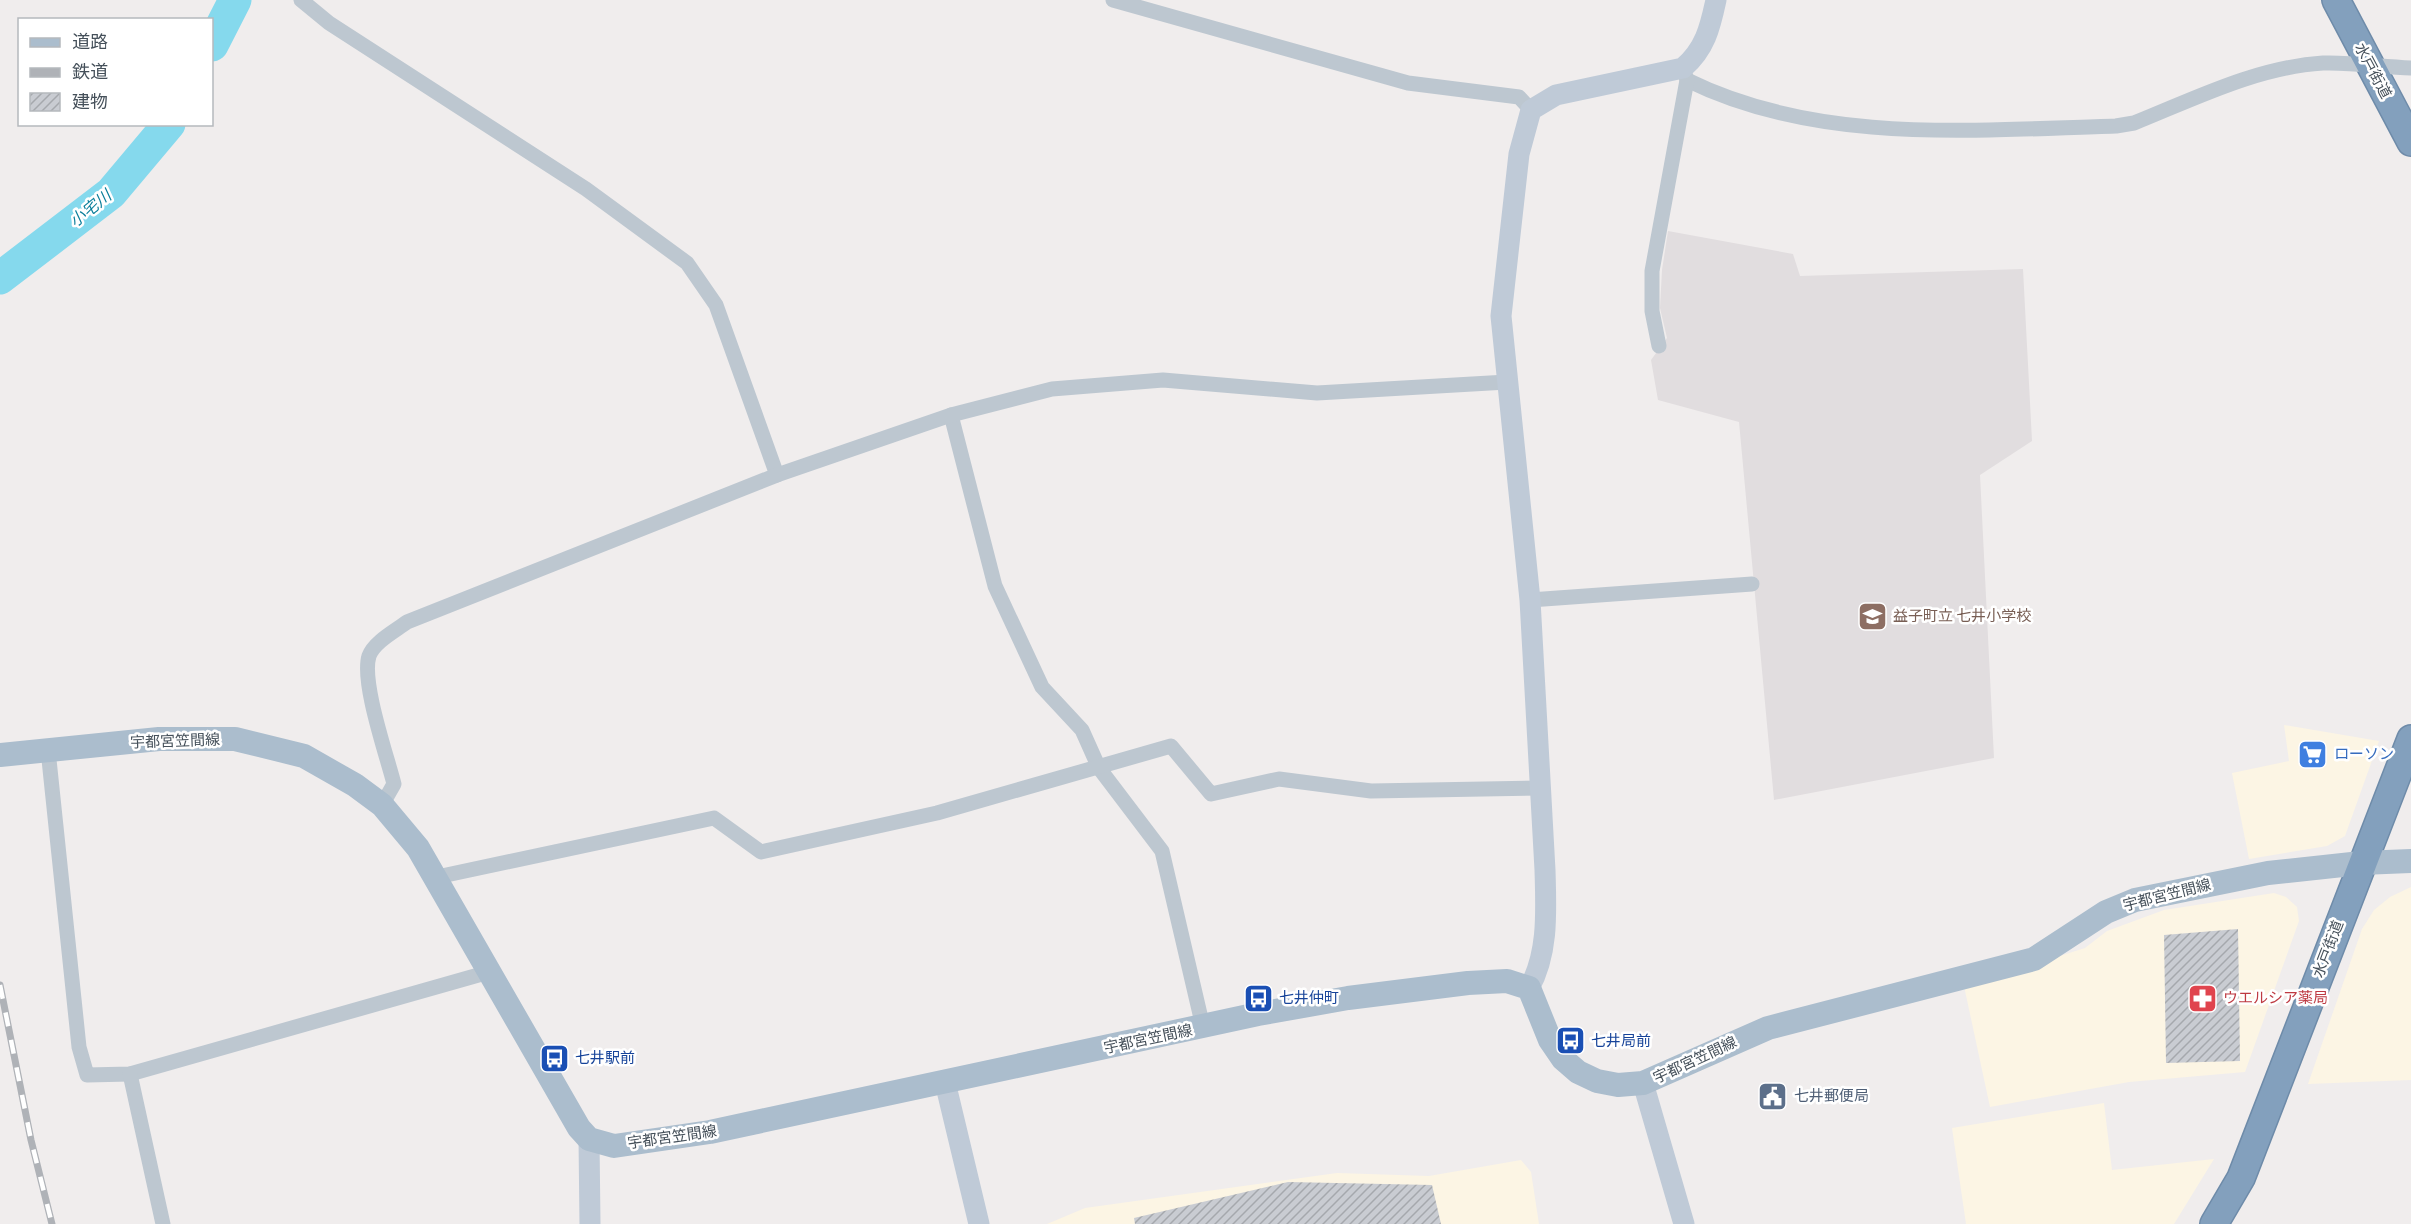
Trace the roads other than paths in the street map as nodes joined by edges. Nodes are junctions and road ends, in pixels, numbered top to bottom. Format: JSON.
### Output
{"nodes":[{"id":1,"x":301,"y":0,"type":"edge"},
{"id":2,"x":1113,"y":0,"type":"edge"},
{"id":3,"x":1716,"y":0,"type":"edge"},
{"id":4,"x":2336,"y":0,"type":"edge"},
{"id":5,"x":2370,"y":67,"type":"junction"},
{"id":6,"x":2411,"y":68,"type":"edge"},
{"id":7,"x":1685,"y":74,"type":"junction"},
{"id":8,"x":1531,"y":110,"type":"junction"},
{"id":9,"x":2411,"y":142,"type":"edge"},
{"id":10,"x":1659,"y":346,"type":"dead end"},
{"id":11,"x":1507,"y":382,"type":"junction"},
{"id":12,"x":951,"y":415,"type":"junction"},
{"id":13,"x":777,"y":475,"type":"junction"},
{"id":14,"x":1752,"y":584,"type":"dead end"},
{"id":15,"x":1530,"y":600,"type":"junction"},
{"id":16,"x":2411,"y":739,"type":"edge"},
{"id":17,"x":48,"y":750,"type":"junction"},
{"id":18,"x":0,"y":755,"type":"edge"},
{"id":19,"x":1099,"y":768,"type":"junction"},
{"id":20,"x":1540,"y":788,"type":"junction"},
{"id":21,"x":382,"y":805,"type":"junction"},
{"id":22,"x":2411,"y":861,"type":"edge"},
{"id":23,"x":2361,"y":862,"type":"junction"},
{"id":24,"x":437,"y":877,"type":"junction"},
{"id":25,"x":489,"y":972,"type":"junction"},
{"id":26,"x":1529,"y":988,"type":"junction"},
{"id":27,"x":1203,"y":1027,"type":"junction"},
{"id":28,"x":130,"y":1074,"type":"junction"},
{"id":29,"x":945,"y":1082,"type":"junction"},
{"id":30,"x":1643,"y":1083,"type":"junction"},
{"id":31,"x":589,"y":1139,"type":"junction"},
{"id":32,"x":163,"y":1224,"type":"edge"},
{"id":33,"x":590,"y":1224,"type":"edge"},
{"id":34,"x":979,"y":1224,"type":"edge"},
{"id":35,"x":1684,"y":1224,"type":"edge"},
{"id":36,"x":2214,"y":1224,"type":"edge"}],
"edges":[{"from":1,"to":13,"type":"street"},
{"from":2,"to":8,"type":"street"},
{"from":3,"to":7,"type":"street"},
{"from":4,"to":5,"type":"highway","name":"水戸街道"},
{"from":5,"to":6,"type":"street"},
{"from":5,"to":7,"type":"street"},
{"from":5,"to":9,"type":"highway","name":"水戸街道"},
{"from":7,"to":8,"type":"street"},
{"from":7,"to":10,"type":"street"},
{"from":8,"to":11,"type":"street"},
{"from":11,"to":12,"type":"street"},
{"from":11,"to":15,"type":"street"},
{"from":12,"to":13,"type":"street"},
{"from":12,"to":19,"type":"street"},
{"from":13,"to":21,"type":"street"},
{"from":14,"to":15,"type":"street"},
{"from":15,"to":20,"type":"street"},
{"from":16,"to":23,"type":"highway","name":"水戸街道"},
{"from":17,"to":18,"type":"main road","name":"宇都宮笠間線"},
{"from":17,"to":21,"type":"main road","name":"宇都宮笠間線"},
{"from":17,"to":28,"type":"street"},
{"from":19,"to":20,"type":"street"},
{"from":19,"to":24,"type":"street"},
{"from":19,"to":27,"type":"street"},
{"from":20,"to":26,"type":"street"},
{"from":21,"to":24,"type":"main road","name":"宇都宮笠間線"},
{"from":22,"to":23,"type":"main road","name":"宇都宮笠間線"},
{"from":23,"to":30,"type":"main road","name":"宇都宮笠間線"},
{"from":23,"to":36,"type":"highway","name":"水戸街道"},
{"from":24,"to":25,"type":"main road","name":"宇都宮笠間線"},
{"from":25,"to":28,"type":"street"},
{"from":25,"to":31,"type":"main road","name":"宇都宮笠間線"},
{"from":26,"to":27,"type":"main road","name":"宇都宮笠間線"},
{"from":26,"to":30,"type":"main road","name":"宇都宮笠間線"},
{"from":27,"to":29,"type":"main road","name":"宇都宮笠間線"},
{"from":28,"to":32,"type":"street"},
{"from":29,"to":31,"type":"main road","name":"宇都宮笠間線"},
{"from":29,"to":34,"type":"street"},
{"from":30,"to":35,"type":"street"},
{"from":31,"to":33,"type":"street"}]}
